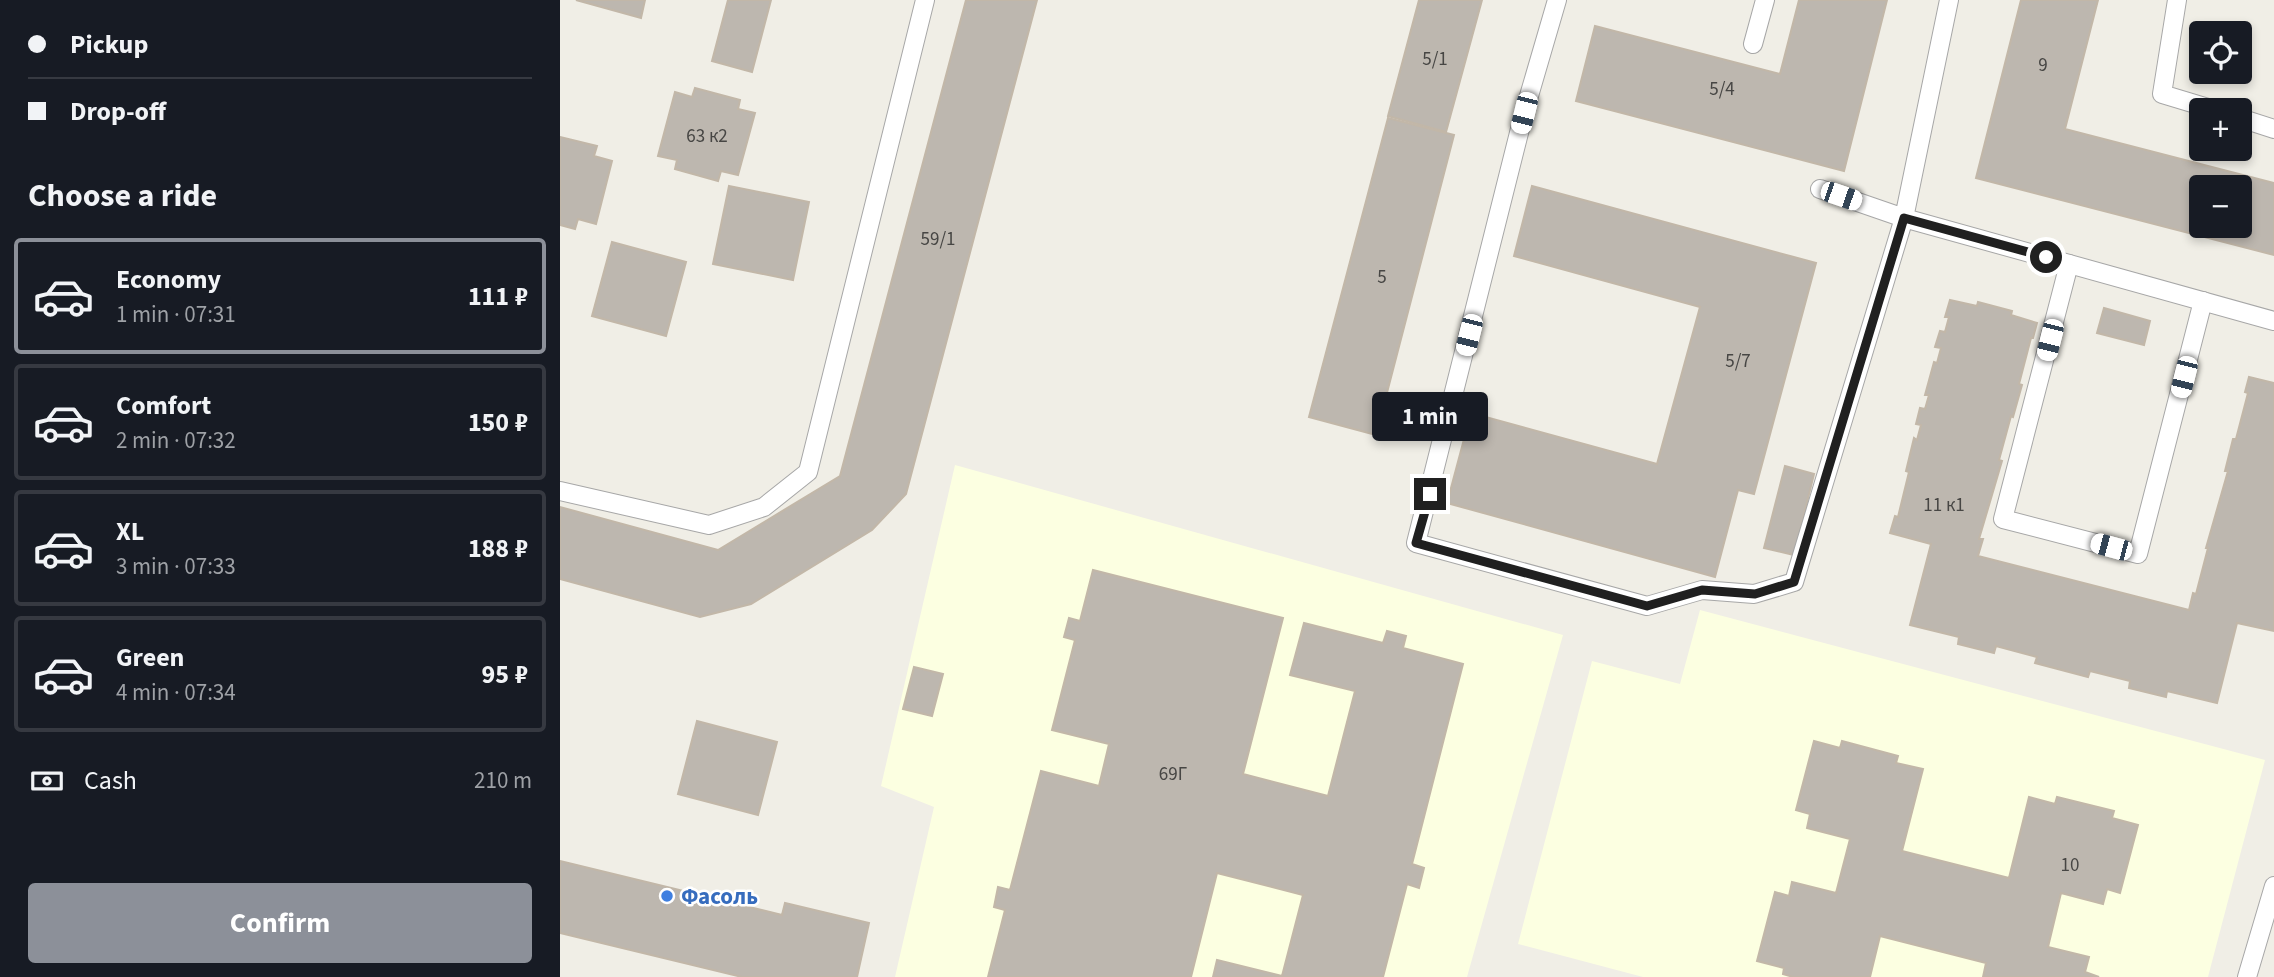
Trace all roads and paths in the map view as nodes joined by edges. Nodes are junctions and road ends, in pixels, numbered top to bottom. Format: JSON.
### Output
{"nodes":[{"id":1,"x":925,"y":0,"type":"edge"},
{"id":2,"x":1557,"y":0,"type":"edge"},
{"id":3,"x":1765,"y":0,"type":"edge"},
{"id":4,"x":1949,"y":0,"type":"edge"},
{"id":5,"x":2178,"y":0,"type":"edge"},
{"id":6,"x":1753,"y":44,"type":"dead end"},
{"id":7,"x":2189,"y":102,"type":"edge"},
{"id":8,"x":2252,"y":122,"type":"edge"},
{"id":9,"x":2274,"y":129,"type":"edge"},
{"id":10,"x":1820,"y":189,"type":"dead end"},
{"id":11,"x":1904,"y":218,"type":"junction"},
{"id":12,"x":2070,"y":264,"type":"junction"},
{"id":13,"x":2203,"y":302,"type":"junction"},
{"id":14,"x":2274,"y":321,"type":"edge"},
{"id":15,"x":560,"y":491,"type":"edge"},
{"id":16,"x":2274,"y":886,"type":"edge"},
{"id":17,"x":2247,"y":977,"type":"edge"}],
"edges":[{"from":1,"to":15,"type":"lane"},
{"from":2,"to":11,"type":"lane"},
{"from":3,"to":6,"type":"lane"},
{"from":4,"to":11,"type":"lane"},
{"from":5,"to":7,"type":"lane"},
{"from":8,"to":9,"type":"lane"},
{"from":10,"to":11,"type":"lane"},
{"from":11,"to":12,"type":"lane"},
{"from":12,"to":13,"type":"lane"},
{"from":12,"to":13,"type":"lane"},
{"from":13,"to":14,"type":"lane"},
{"from":16,"to":17,"type":"lane"}]}
